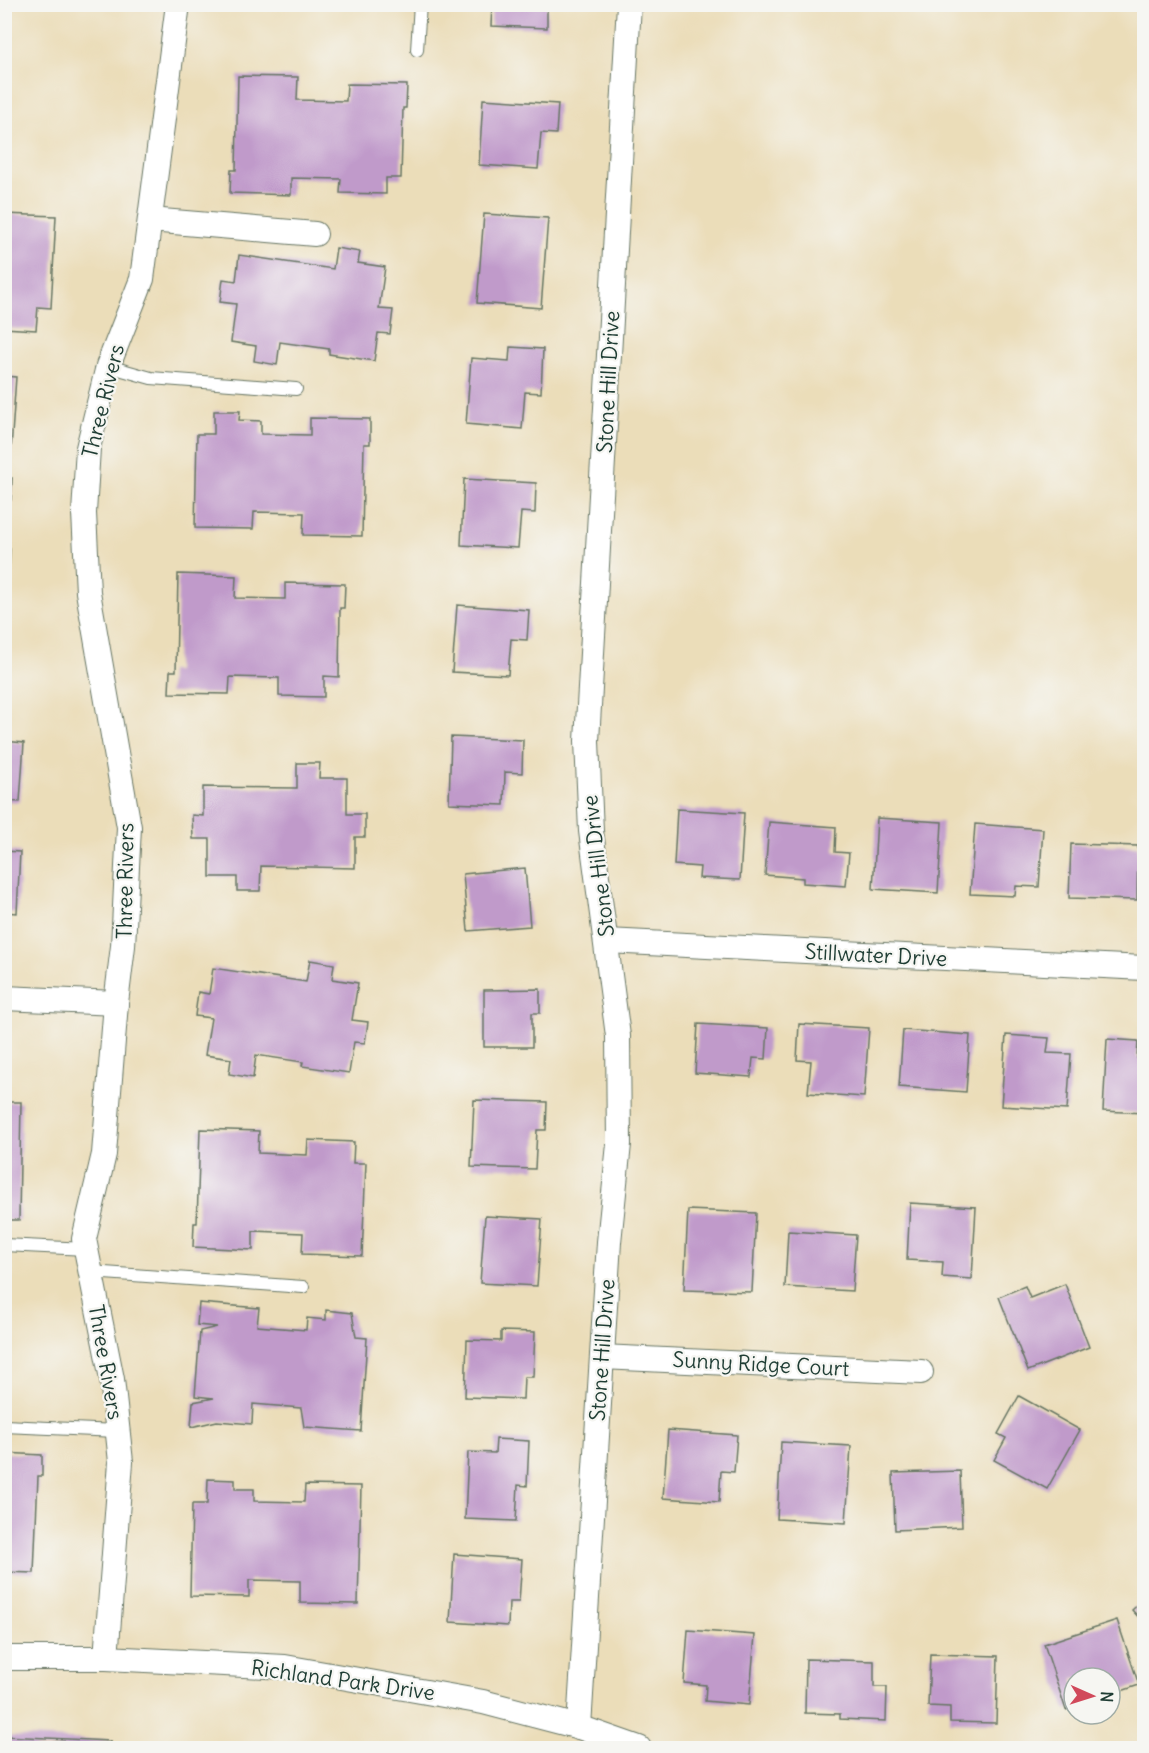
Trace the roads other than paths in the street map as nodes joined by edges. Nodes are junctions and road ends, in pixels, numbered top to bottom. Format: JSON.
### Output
{"nodes":[{"id":1,"x":178,"y":4,"type":"edge"},
{"id":2,"x":420,"y":4,"type":"edge"},
{"id":3,"x":629,"y":4,"type":"edge"},
{"id":4,"x":417,"y":50,"type":"dead end"},
{"id":5,"x":150,"y":220,"type":"junction"},
{"id":6,"x":315,"y":234,"type":"dead end"},
{"id":7,"x":108,"y":366,"type":"junction"},
{"id":8,"x":296,"y":388,"type":"dead end"},
{"id":9,"x":607,"y":941,"type":"junction"},
{"id":10,"x":1144,"y":968,"type":"edge"},
{"id":11,"x":4,"y":998,"type":"edge"},
{"id":12,"x":116,"y":1003,"type":"junction"},
{"id":13,"x":4,"y":1245,"type":"edge"},
{"id":14,"x":88,"y":1260,"type":"junction"},
{"id":15,"x":303,"y":1287,"type":"dead end"},
{"id":16,"x":602,"y":1357,"type":"junction"},
{"id":17,"x":921,"y":1372,"type":"dead end"},
{"id":18,"x":4,"y":1426,"type":"edge"},
{"id":19,"x":117,"y":1431,"type":"junction"},
{"id":20,"x":4,"y":1658,"type":"edge"},
{"id":21,"x":106,"y":1658,"type":"junction"},
{"id":22,"x":579,"y":1727,"type":"junction"},
{"id":23,"x":639,"y":1749,"type":"edge"}],
"edges":[{"from":1,"to":5,"type":"street","name":"Three Rivers"},
{"from":2,"to":4,"type":"lane"},
{"from":3,"to":9,"type":"street","name":"Stone Hill Drive"},
{"from":5,"to":6,"type":"street"},
{"from":5,"to":7,"type":"street","name":"Three Rivers"},
{"from":7,"to":8,"type":"lane"},
{"from":7,"to":12,"type":"street","name":"Three Rivers"},
{"from":9,"to":10,"type":"street","name":"Stillwater Drive"},
{"from":9,"to":16,"type":"street","name":"Stone Hill Drive"},
{"from":11,"to":12,"type":"street"},
{"from":12,"to":14,"type":"street","name":"Three Rivers"},
{"from":13,"to":14,"type":"lane"},
{"from":14,"to":15,"type":"lane"},
{"from":14,"to":19,"type":"street","name":"Three Rivers"},
{"from":16,"to":17,"type":"street","name":"Sunny Ridge Court"},
{"from":16,"to":22,"type":"street","name":"Stone Hill Drive"},
{"from":18,"to":19,"type":"lane"},
{"from":19,"to":21,"type":"street","name":"Three Rivers"},
{"from":20,"to":21,"type":"street","name":"Richland Park Drive"},
{"from":21,"to":22,"type":"street","name":"Richland Park Drive"},
{"from":22,"to":23,"type":"street","name":"Richland Park Drive"}]}
